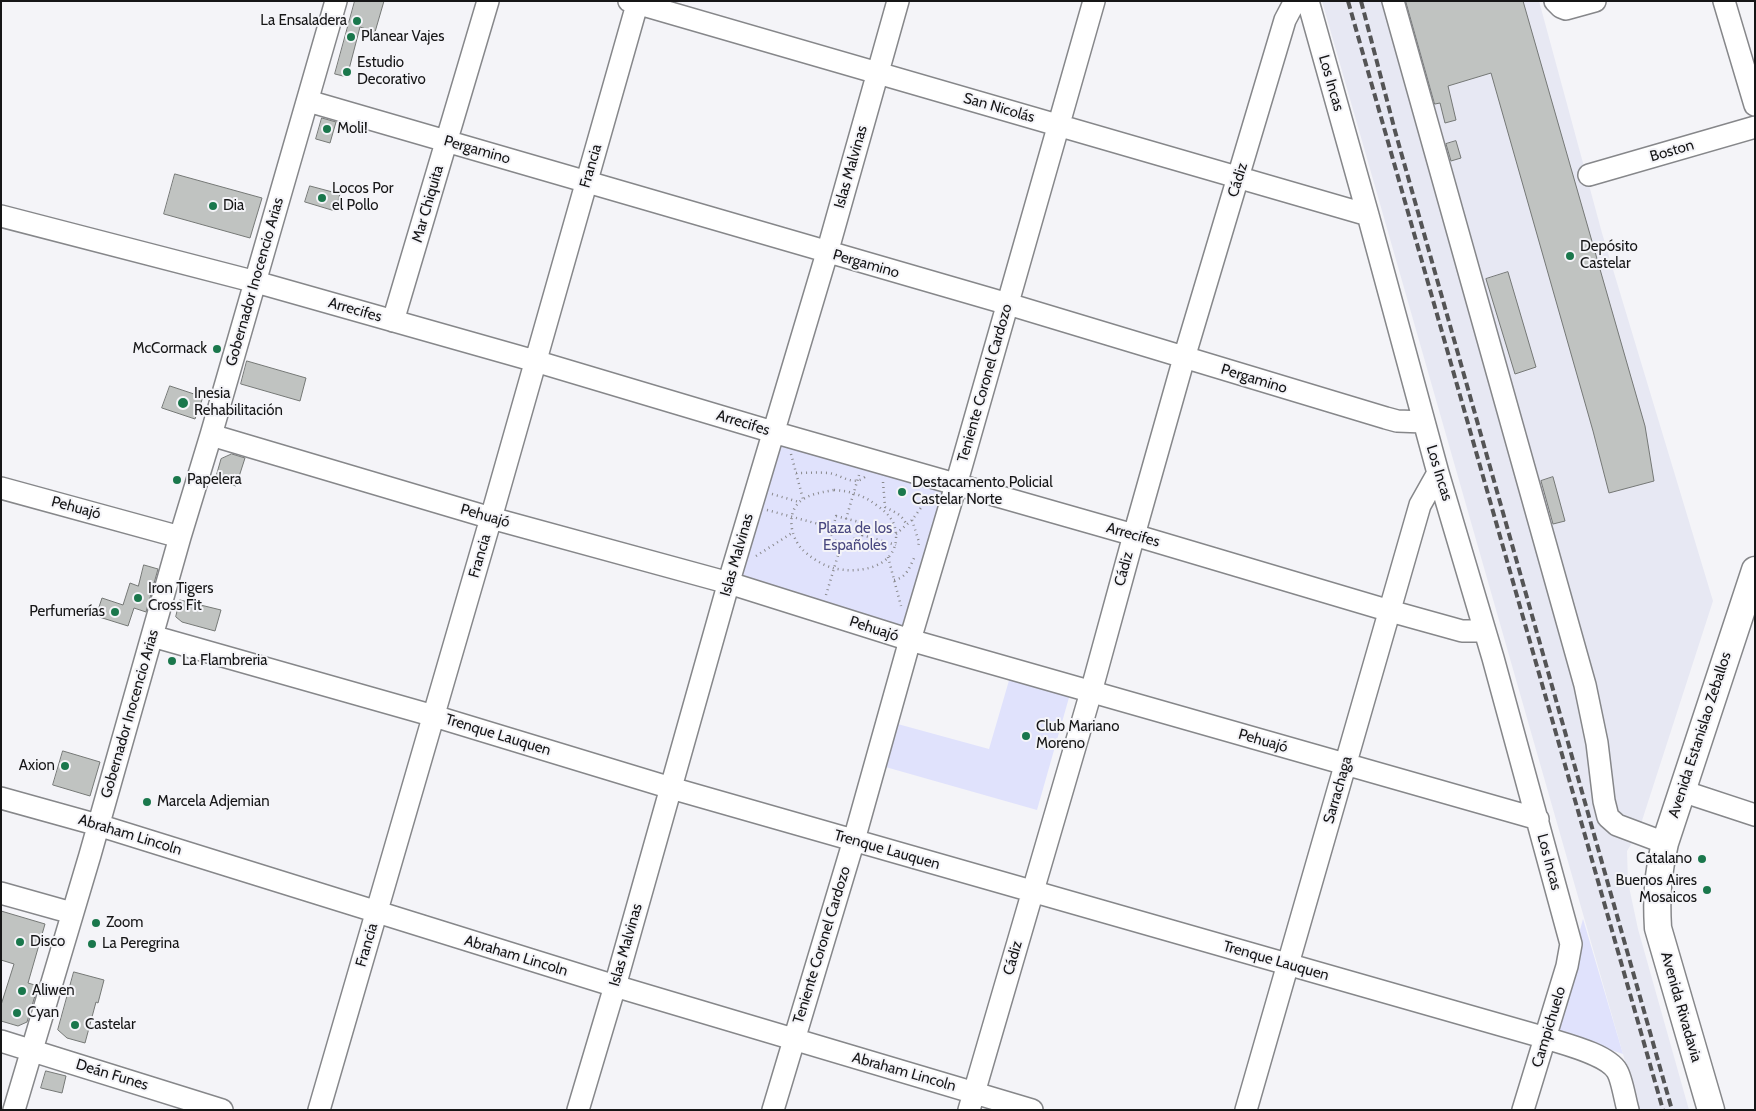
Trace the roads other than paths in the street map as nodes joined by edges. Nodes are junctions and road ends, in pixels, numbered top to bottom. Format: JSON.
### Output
{"nodes":[{"id":1,"x":336,"y":1,"type":"edge"},
{"id":2,"x":488,"y":1,"type":"edge"},
{"id":3,"x":898,"y":1,"type":"edge"},
{"id":4,"x":1094,"y":1,"type":"edge"},
{"id":5,"x":1295,"y":1,"type":"edge"},
{"id":6,"x":1308,"y":1,"type":"edge"},
{"id":7,"x":1394,"y":1,"type":"edge"},
{"id":8,"x":1595,"y":1,"type":"edge"},
{"id":9,"x":1724,"y":1,"type":"edge"},
{"id":10,"x":635,"y":2,"type":"edge"},
{"id":11,"x":1558,"y":4,"type":"edge"},
{"id":12,"x":877,"y":74,"type":"junction"},
{"id":13,"x":308,"y":101,"type":"junction"},
{"id":14,"x":1755,"y":105,"type":"edge"},
{"id":15,"x":1059,"y":125,"type":"junction"},
{"id":16,"x":1755,"y":127,"type":"edge"},
{"id":17,"x":446,"y":141,"type":"junction"},
{"id":18,"x":1589,"y":175,"type":"dead end"},
{"id":19,"x":1239,"y":178,"type":"junction"},
{"id":20,"x":586,"y":181,"type":"junction"},
{"id":21,"x":1368,"y":215,"type":"junction"},
{"id":22,"x":1,"y":216,"type":"edge"},
{"id":23,"x":827,"y":253,"type":"junction"},
{"id":24,"x":256,"y":282,"type":"junction"},
{"id":25,"x":1008,"y":304,"type":"junction"},
{"id":26,"x":393,"y":321,"type":"junction"},
{"id":27,"x":1184,"y":358,"type":"junction"},
{"id":28,"x":535,"y":361,"type":"junction"},
{"id":29,"x":1424,"y":422,"type":"junction"},
{"id":30,"x":779,"y":434,"type":"junction"},
{"id":31,"x":211,"y":435,"type":"junction"},
{"id":32,"x":1438,"y":473,"type":"junction"},
{"id":33,"x":947,"y":482,"type":"junction"},
{"id":34,"x":1,"y":488,"type":"edge"},
{"id":35,"x":491,"y":518,"type":"junction"},
{"id":36,"x":1134,"y":535,"type":"junction"},
{"id":37,"x":180,"y":537,"type":"junction"},
{"id":38,"x":730,"y":577,"type":"junction"},
{"id":39,"x":1753,"y":580,"type":"edge"},
{"id":40,"x":1390,"y":611,"type":"junction"},
{"id":41,"x":1484,"y":631,"type":"junction"},
{"id":42,"x":152,"y":636,"type":"junction"},
{"id":43,"x":910,"y":640,"type":"junction"},
{"id":44,"x":1091,"y":692,"type":"junction"},
{"id":45,"x":434,"y":716,"type":"junction"},
{"id":46,"x":1345,"y":765,"type":"junction"},
{"id":47,"x":671,"y":788,"type":"junction"},
{"id":48,"x":1682,"y":791,"type":"junction"},
{"id":49,"x":1,"y":798,"type":"edge"},
{"id":50,"x":1755,"y":815,"type":"edge"},
{"id":51,"x":1538,"y":819,"type":"junction"},
{"id":52,"x":98,"y":825,"type":"junction"},
{"id":53,"x":854,"y":840,"type":"junction"},
{"id":54,"x":1665,"y":843,"type":"junction"},
{"id":55,"x":1032,"y":890,"type":"junction"},
{"id":56,"x":1,"y":893,"type":"edge"},
{"id":57,"x":1656,"y":903,"type":"joint"},
{"id":58,"x":72,"y":913,"type":"junction"},
{"id":59,"x":376,"y":913,"type":"junction"},
{"id":60,"x":1571,"y":944,"type":"joint"},
{"id":61,"x":1289,"y":964,"type":"junction"},
{"id":62,"x":615,"y":986,"type":"junction"},
{"id":63,"x":1546,"y":1038,"type":"junction"},
{"id":64,"x":794,"y":1040,"type":"junction"},
{"id":65,"x":1,"y":1041,"type":"edge"},
{"id":66,"x":32,"y":1050,"type":"junction"},
{"id":67,"x":971,"y":1101,"type":"edge"},
{"id":68,"x":14,"y":1110,"type":"edge"},
{"id":69,"x":222,"y":1110,"type":"edge"},
{"id":70,"x":318,"y":1110,"type":"edge"},
{"id":71,"x":578,"y":1110,"type":"edge"},
{"id":72,"x":773,"y":1110,"type":"edge"},
{"id":73,"x":1032,"y":1110,"type":"edge"},
{"id":74,"x":1246,"y":1110,"type":"edge"},
{"id":75,"x":1523,"y":1110,"type":"edge"},
{"id":76,"x":1628,"y":1110,"type":"edge"},
{"id":77,"x":1711,"y":1110,"type":"edge"}],
"edges":[{"from":1,"to":13,"type":"street","name":"Gobernador Inocencio Arias"},
{"from":2,"to":17,"type":"street","name":"Mar Chiquita"},
{"from":3,"to":12,"type":"street","name":"Islas Malvinas"},
{"from":4,"to":15,"type":"street","name":"Teniente Coronel Cardozo"},
{"from":5,"to":19,"type":"street","name":"Cádiz"},
{"from":6,"to":21,"type":"street","name":"Los Incas"},
{"from":7,"to":54,"type":"street"},
{"from":8,"to":11,"type":"street"},
{"from":9,"to":14,"type":"street"},
{"from":10,"to":12,"type":"street","name":"San Nicolás"},
{"from":10,"to":20,"type":"street","name":"Francia"},
{"from":12,"to":15,"type":"street","name":"San Nicolás"},
{"from":12,"to":23,"type":"street","name":"Islas Malvinas"},
{"from":13,"to":17,"type":"street","name":"Pergamino"},
{"from":13,"to":24,"type":"street","name":"Gobernador Inocencio Arias"},
{"from":15,"to":19,"type":"street","name":"San Nicolás"},
{"from":15,"to":25,"type":"street","name":"Teniente Coronel Cardozo"},
{"from":16,"to":18,"type":"street","name":"Boston"},
{"from":17,"to":20,"type":"street","name":"Pergamino"},
{"from":17,"to":26,"type":"street","name":"Mar Chiquita"},
{"from":19,"to":21,"type":"street","name":"San Nicolás"},
{"from":19,"to":27,"type":"street","name":"Cádiz"},
{"from":20,"to":23,"type":"street","name":"Pergamino"},
{"from":20,"to":28,"type":"street","name":"Francia"},
{"from":21,"to":29,"type":"street","name":"Los Incas"},
{"from":22,"to":24,"type":"street","name":"Arrecifes"},
{"from":23,"to":25,"type":"street","name":"Pergamino"},
{"from":23,"to":30,"type":"street","name":"Islas Malvinas"},
{"from":24,"to":26,"type":"street","name":"Arrecifes"},
{"from":24,"to":31,"type":"street","name":"Gobernador Inocencio Arias"},
{"from":25,"to":27,"type":"street","name":"Pergamino"},
{"from":25,"to":33,"type":"street","name":"Teniente Coronel Cardozo"},
{"from":26,"to":28,"type":"street","name":"Arrecifes"},
{"from":27,"to":29,"type":"street","name":"Pergamino"},
{"from":27,"to":36,"type":"street","name":"Cádiz"},
{"from":28,"to":30,"type":"street","name":"Arrecifes"},
{"from":28,"to":35,"type":"street","name":"Francia"},
{"from":29,"to":32,"type":"street","name":"Los Incas"},
{"from":30,"to":33,"type":"street","name":"Arrecifes"},
{"from":30,"to":38,"type":"street","name":"Islas Malvinas"},
{"from":31,"to":35,"type":"street","name":"Pehuajó"},
{"from":31,"to":37,"type":"street","name":"Gobernador Inocencio Arias"},
{"from":32,"to":40,"type":"street","name":"Sarrachaga"},
{"from":32,"to":41,"type":"street","name":"Los Incas"},
{"from":33,"to":36,"type":"street","name":"Arrecifes"},
{"from":33,"to":43,"type":"street","name":"Teniente Coronel Cardozo"},
{"from":34,"to":37,"type":"street","name":"Pehuajó"},
{"from":35,"to":38,"type":"street","name":"Pehuajó"},
{"from":35,"to":45,"type":"street","name":"Francia"},
{"from":36,"to":40,"type":"street","name":"Arrecifes"},
{"from":36,"to":44,"type":"street","name":"Cádiz"},
{"from":37,"to":42,"type":"street","name":"Gobernador Inocencio Arias"},
{"from":38,"to":43,"type":"street","name":"Pehuajó"},
{"from":38,"to":47,"type":"street","name":"Islas Malvinas"},
{"from":39,"to":48,"type":"main road","name":"Avenida Estanislao Zeballos"},
{"from":40,"to":41,"type":"street","name":"Arrecifes"},
{"from":40,"to":46,"type":"street","name":"Sarrachaga"},
{"from":41,"to":51,"type":"street","name":"Los Incas"},
{"from":42,"to":45,"type":"street","name":"Trenque Lauquen"},
{"from":42,"to":52,"type":"street","name":"Gobernador Inocencio Arias"},
{"from":43,"to":44,"type":"street","name":"Pehuajó"},
{"from":43,"to":53,"type":"street","name":"Teniente Coronel Cardozo"},
{"from":44,"to":46,"type":"street","name":"Pehuajó"},
{"from":44,"to":55,"type":"street","name":"Cádiz"},
{"from":45,"to":47,"type":"street","name":"Trenque Lauquen"},
{"from":45,"to":59,"type":"street","name":"Francia"},
{"from":46,"to":51,"type":"street","name":"Pehuajó"},
{"from":46,"to":61,"type":"street","name":"Sarrachaga"},
{"from":47,"to":53,"type":"street","name":"Trenque Lauquen"},
{"from":47,"to":62,"type":"street","name":"Islas Malvinas"},
{"from":48,"to":50,"type":"street"},
{"from":48,"to":54,"type":"main road","name":"Avenida Estanislao Zeballos"},
{"from":49,"to":52,"type":"street","name":"Abraham Lincoln"},
{"from":51,"to":60,"type":"street","name":"Los Incas"},
{"from":52,"to":58,"type":"street","name":"Gobernador Inocencio Arias"},
{"from":52,"to":59,"type":"street","name":"Abraham Lincoln"},
{"from":53,"to":55,"type":"street","name":"Trenque Lauquen"},
{"from":53,"to":64,"type":"street","name":"Teniente Coronel Cardozo"},
{"from":54,"to":57,"type":"main road","name":"Avenida Estanislao Zeballos"},
{"from":55,"to":61,"type":"street","name":"Trenque Lauquen"},
{"from":55,"to":67,"type":"street","name":"Cádiz"},
{"from":56,"to":58,"type":"street"},
{"from":57,"to":77,"type":"main road","name":"Avenida Rivadavia"},
{"from":58,"to":66,"type":"street","name":"Gobernador Inocencio Arias"},
{"from":59,"to":62,"type":"street","name":"Abraham Lincoln"},
{"from":59,"to":70,"type":"street","name":"Francia"},
{"from":60,"to":63,"type":"street","name":"Campichuelo"},
{"from":61,"to":63,"type":"street","name":"Trenque Lauquen"},
{"from":61,"to":74,"type":"street","name":"Sarrachaga"},
{"from":62,"to":64,"type":"street","name":"Abraham Lincoln"},
{"from":62,"to":71,"type":"street","name":"Islas Malvinas"},
{"from":63,"to":75,"type":"street","name":"Campichuelo"},
{"from":63,"to":76,"type":"street","name":"Trenque Lauquen"},
{"from":64,"to":67,"type":"street","name":"Abraham Lincoln"},
{"from":64,"to":72,"type":"street","name":"Teniente Coronel Cardozo"},
{"from":65,"to":66,"type":"street","name":"Deán Funes"},
{"from":66,"to":68,"type":"street","name":"Gobernador Inocencio Arias"},
{"from":66,"to":69,"type":"street","name":"Deán Funes"},
{"from":67,"to":73,"type":"street","name":"Abraham Lincoln"}]}
